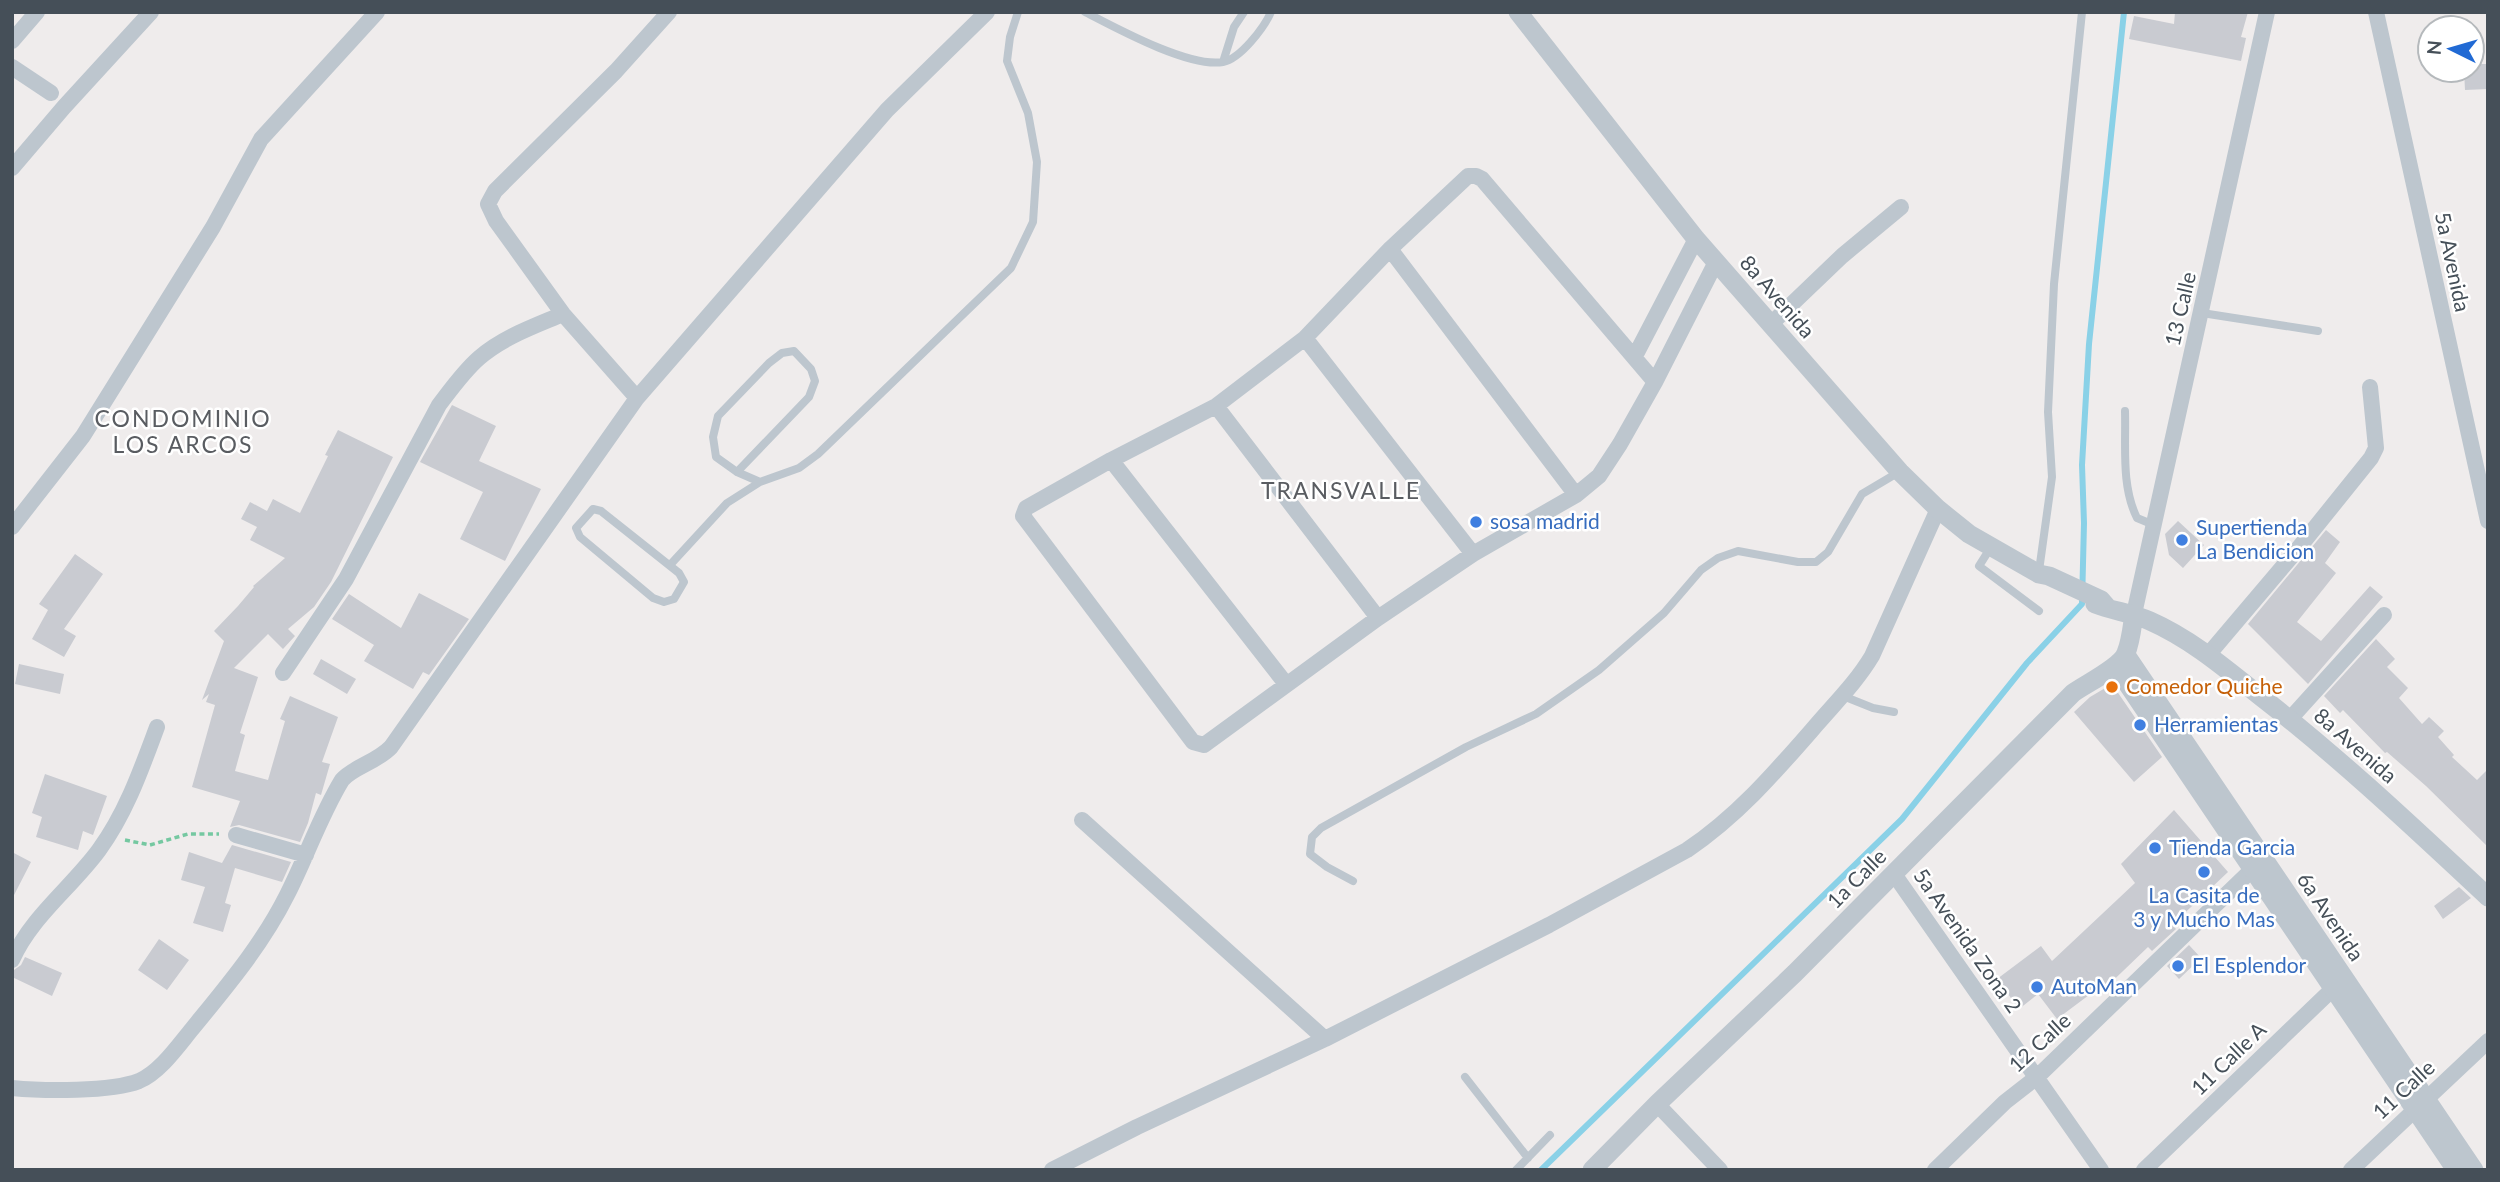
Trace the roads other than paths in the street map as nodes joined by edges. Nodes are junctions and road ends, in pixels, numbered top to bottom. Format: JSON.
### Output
{"nodes":[{"id":1,"x":37,"y":12,"type":"edge"},
{"id":2,"x":151,"y":12,"type":"edge"},
{"id":3,"x":377,"y":12,"type":"edge"},
{"id":4,"x":669,"y":12,"type":"edge"},
{"id":5,"x":987,"y":12,"type":"edge"},
{"id":6,"x":1018,"y":12,"type":"edge"},
{"id":7,"x":1085,"y":12,"type":"edge"},
{"id":8,"x":1244,"y":12,"type":"edge"},
{"id":9,"x":1271,"y":12,"type":"edge"},
{"id":10,"x":1518,"y":12,"type":"edge"},
{"id":11,"x":2082,"y":12,"type":"edge"},
{"id":12,"x":2267,"y":12,"type":"edge"},
{"id":13,"x":2376,"y":12,"type":"edge"},
{"id":14,"x":12,"y":41,"type":"edge"},
{"id":15,"x":1223,"y":62,"type":"junction"},
{"id":16,"x":12,"y":68,"type":"edge"},
{"id":17,"x":51,"y":93,"type":"dead end"},
{"id":18,"x":12,"y":168,"type":"edge"},
{"id":19,"x":1900,"y":208,"type":"dead end"},
{"id":20,"x":1696,"y":239,"type":"junction"},
{"id":21,"x":1390,"y":249,"type":"junction"},
{"id":22,"x":1716,"y":262,"type":"junction"},
{"id":23,"x":2202,"y":313,"type":"junction"},
{"id":24,"x":563,"y":314,"type":"junction"},
{"id":25,"x":1771,"y":324,"type":"junction"},
{"id":26,"x":2318,"y":331,"type":"dead end"},
{"id":27,"x":1305,"y":338,"type":"junction"},
{"id":28,"x":1634,"y":356,"type":"junction"},
{"id":29,"x":1655,"y":382,"type":"junction"},
{"id":30,"x":2370,"y":387,"type":"dead end"},
{"id":31,"x":637,"y":398,"type":"junction"},
{"id":32,"x":1216,"y":406,"type":"junction"},
{"id":33,"x":2125,"y":411,"type":"dead end"},
{"id":34,"x":1111,"y":460,"type":"junction"},
{"id":35,"x":737,"y":472,"type":"junction"},
{"id":36,"x":1900,"y":472,"type":"junction"},
{"id":37,"x":760,"y":482,"type":"junction"},
{"id":38,"x":1576,"y":495,"type":"junction"},
{"id":39,"x":1938,"y":509,"type":"junction"},
{"id":40,"x":2488,"y":521,"type":"edge"},
{"id":41,"x":2154,"y":525,"type":"junction"},
{"id":42,"x":12,"y":527,"type":"edge"},
{"id":43,"x":1991,"y":547,"type":"junction"},
{"id":44,"x":1472,"y":555,"type":"junction"},
{"id":45,"x":670,"y":565,"type":"junction"},
{"id":46,"x":2046,"y":578,"type":"junction"},
{"id":47,"x":2039,"y":611,"type":"dead end"},
{"id":48,"x":2134,"y":614,"type":"junction"},
{"id":49,"x":2384,"y":615,"type":"dead end"},
{"id":50,"x":1378,"y":618,"type":"junction"},
{"id":51,"x":2208,"y":655,"type":"junction"},
{"id":52,"x":2121,"y":661,"type":"junction"},
{"id":53,"x":283,"y":673,"type":"dead end"},
{"id":54,"x":1286,"y":684,"type":"junction"},
{"id":55,"x":1843,"y":696,"type":"junction"},
{"id":56,"x":1895,"y":712,"type":"dead end"},
{"id":57,"x":2290,"y":719,"type":"junction"},
{"id":58,"x":157,"y":727,"type":"dead end"},
{"id":59,"x":1082,"y":820,"type":"dead end"},
{"id":60,"x":236,"y":835,"type":"road end"},
{"id":61,"x":306,"y":855,"type":"junction"},
{"id":62,"x":2258,"y":863,"type":"junction"},
{"id":63,"x":1894,"y":874,"type":"junction"},
{"id":64,"x":1353,"y":881,"type":"dead end"},
{"id":65,"x":2488,"y":897,"type":"edge"},
{"id":66,"x":12,"y":960,"type":"edge"},
{"id":67,"x":2338,"y":983,"type":"junction"},
{"id":68,"x":1325,"y":1039,"type":"junction"},
{"id":69,"x":2488,"y":1041,"type":"edge"},
{"id":70,"x":1465,"y":1077,"type":"dead end"},
{"id":71,"x":2037,"y":1077,"type":"junction"},
{"id":72,"x":12,"y":1088,"type":"edge"},
{"id":73,"x":2420,"y":1103,"type":"junction"},
{"id":74,"x":1657,"y":1104,"type":"junction"},
{"id":75,"x":1550,"y":1135,"type":"dead end"},
{"id":76,"x":1528,"y":1158,"type":"junction"},
{"id":77,"x":1052,"y":1170,"type":"edge"},
{"id":78,"x":1516,"y":1170,"type":"edge"},
{"id":79,"x":1592,"y":1170,"type":"edge"},
{"id":80,"x":1720,"y":1170,"type":"edge"},
{"id":81,"x":1935,"y":1170,"type":"edge"},
{"id":82,"x":2101,"y":1170,"type":"edge"},
{"id":83,"x":2144,"y":1170,"type":"edge"},
{"id":84,"x":2351,"y":1170,"type":"edge"},
{"id":85,"x":2456,"y":1170,"type":"edge"},
{"id":86,"x":2474,"y":1170,"type":"edge"}],
"edges":[{"from":1,"to":14,"type":"street"},
{"from":2,"to":18,"type":"street"},
{"from":3,"to":42,"type":"street"},
{"from":4,"to":24,"type":"street"},
{"from":5,"to":31,"type":"street"},
{"from":6,"to":37,"type":"lane"},
{"from":7,"to":15,"type":"lane"},
{"from":8,"to":15,"type":"lane"},
{"from":9,"to":15,"type":"lane"},
{"from":10,"to":20,"type":"street","name":"8a Avenida"},
{"from":11,"to":46,"type":"lane"},
{"from":12,"to":23,"type":"street","name":"13 Calle"},
{"from":13,"to":40,"type":"street","name":"5a Avenida"},
{"from":16,"to":17,"type":"street"},
{"from":19,"to":25,"type":"street"},
{"from":20,"to":22,"type":"street","name":"8a Avenida"},
{"from":20,"to":28,"type":"street"},
{"from":21,"to":27,"type":"street"},
{"from":21,"to":28,"type":"street"},
{"from":21,"to":38,"type":"street"},
{"from":22,"to":25,"type":"street","name":"8a Avenida"},
{"from":22,"to":29,"type":"street"},
{"from":23,"to":26,"type":"lane"},
{"from":23,"to":41,"type":"street","name":"13 Calle"},
{"from":24,"to":31,"type":"street"},
{"from":24,"to":53,"type":"street"},
{"from":25,"to":36,"type":"street","name":"8a Avenida"},
{"from":27,"to":32,"type":"street"},
{"from":27,"to":44,"type":"street"},
{"from":28,"to":29,"type":"street"},
{"from":29,"to":38,"type":"street"},
{"from":30,"to":51,"type":"street"},
{"from":31,"to":61,"type":"street"},
{"from":32,"to":34,"type":"street"},
{"from":32,"to":50,"type":"street"},
{"from":33,"to":41,"type":"lane"},
{"from":34,"to":54,"type":"street"},
{"from":34,"to":54,"type":"street"},
{"from":35,"to":35,"type":"lane"},
{"from":35,"to":37,"type":"lane"},
{"from":36,"to":39,"type":"street","name":"8a Avenida"},
{"from":36,"to":64,"type":"lane"},
{"from":37,"to":45,"type":"lane"},
{"from":38,"to":44,"type":"street"},
{"from":39,"to":43,"type":"street","name":"8a Avenida"},
{"from":39,"to":55,"type":"street"},
{"from":41,"to":48,"type":"street","name":"13 Calle"},
{"from":43,"to":46,"type":"street","name":"8a Avenida"},
{"from":43,"to":47,"type":"lane"},
{"from":44,"to":50,"type":"street"},
{"from":45,"to":45,"type":"lane"},
{"from":46,"to":48,"type":"street","name":"8a Avenida"},
{"from":48,"to":51,"type":"street","name":"8a Avenida"},
{"from":48,"to":52,"type":"street"},
{"from":49,"to":57,"type":"street"},
{"from":50,"to":54,"type":"street"},
{"from":51,"to":57,"type":"street","name":"8a Avenida"},
{"from":52,"to":62,"type":"street","name":"6a Avenida"},
{"from":52,"to":63,"type":"street","name":"1a Calle"},
{"from":55,"to":56,"type":"lane"},
{"from":55,"to":68,"type":"street"},
{"from":57,"to":65,"type":"street","name":"8a Avenida"},
{"from":58,"to":66,"type":"street"},
{"from":59,"to":68,"type":"street"},
{"from":60,"to":61,"type":"street"},
{"from":61,"to":72,"type":"street"},
{"from":62,"to":67,"type":"street","name":"6a Avenida"},
{"from":62,"to":71,"type":"street","name":"12 Calle"},
{"from":63,"to":71,"type":"street","name":"5a Avenida Zona 2"},
{"from":63,"to":74,"type":"street","name":"1a Calle"},
{"from":67,"to":73,"type":"street","name":"6a Avenida"},
{"from":67,"to":83,"type":"street","name":"11 Calle A"},
{"from":68,"to":77,"type":"street"},
{"from":69,"to":73,"type":"street","name":"11 Calle"},
{"from":70,"to":76,"type":"lane"},
{"from":71,"to":81,"type":"street","name":"12 Calle"},
{"from":71,"to":82,"type":"street","name":"5a Avenida Zona 2"},
{"from":73,"to":84,"type":"street","name":"11 Calle"},
{"from":73,"to":85,"type":"street","name":"6a Avenida"},
{"from":73,"to":86,"type":"street","name":"6a Avenida"},
{"from":74,"to":79,"type":"street","name":"1a Calle"},
{"from":74,"to":80,"type":"street"},
{"from":75,"to":76,"type":"lane"},
{"from":76,"to":78,"type":"lane"}]}
